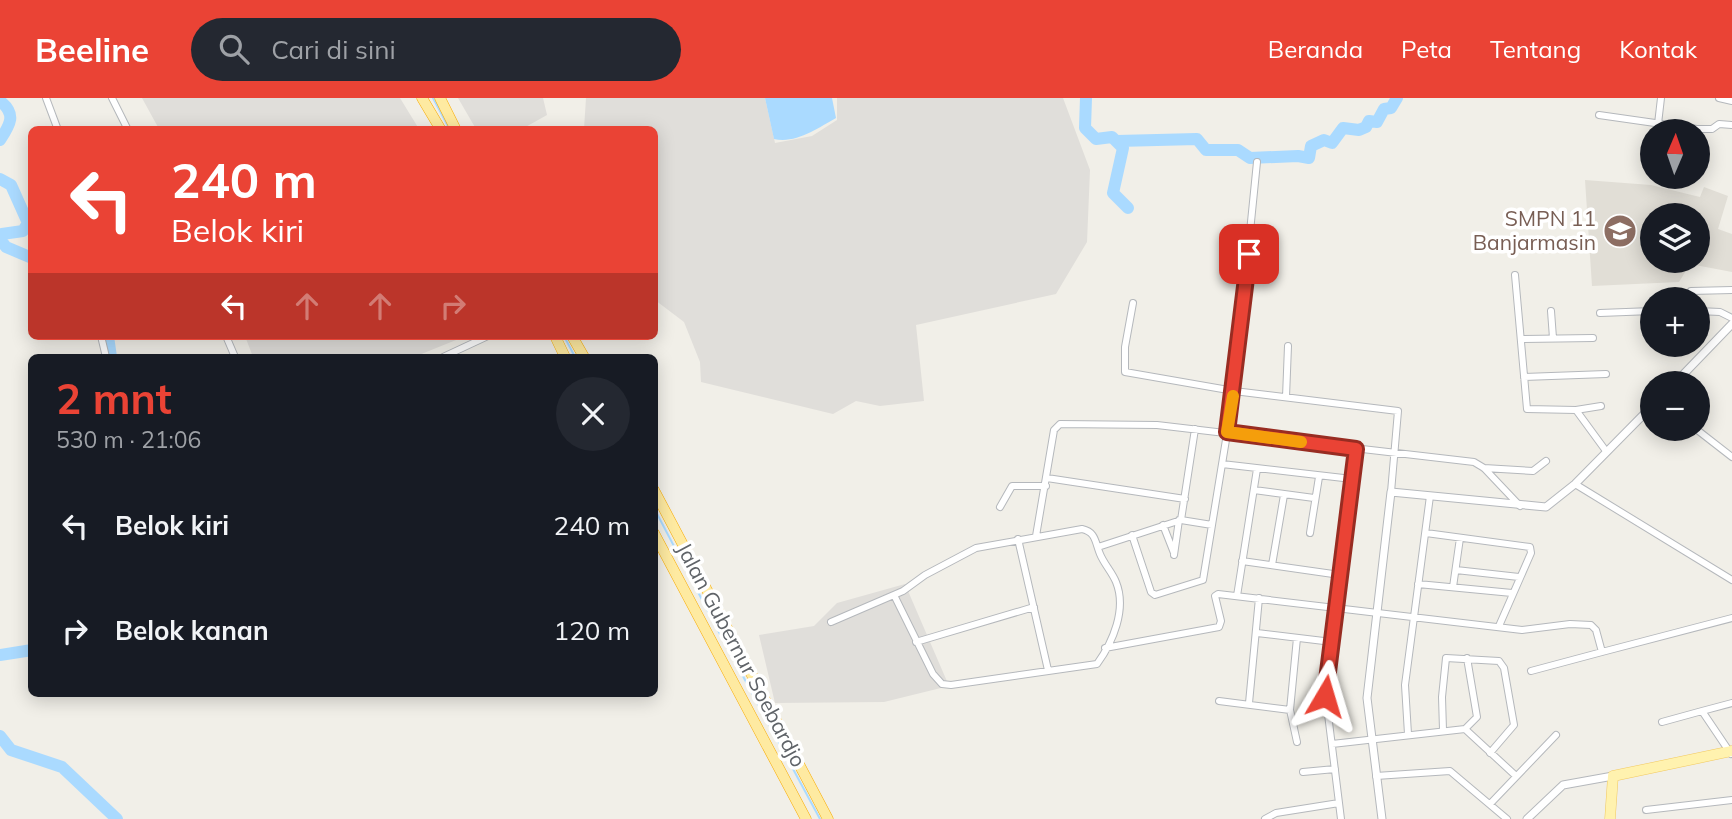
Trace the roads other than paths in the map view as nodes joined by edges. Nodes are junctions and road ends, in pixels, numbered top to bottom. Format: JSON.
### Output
{"nodes":[{"id":1,"x":46,"y":98,"type":"edge"},
{"id":2,"x":112,"y":98,"type":"edge"},
{"id":3,"x":422,"y":98,"type":"edge"},
{"id":4,"x":440,"y":98,"type":"edge"},
{"id":5,"x":1661,"y":98,"type":"edge"},
{"id":6,"x":1718,"y":98,"type":"edge"},
{"id":7,"x":1732,"y":101,"type":"edge"},
{"id":8,"x":1599,"y":115,"type":"dead end"},
{"id":9,"x":1659,"y":119,"type":"edge"},
{"id":10,"x":1640,"y":121,"type":"edge"},
{"id":11,"x":1732,"y":125,"type":"edge"},
{"id":12,"x":56,"y":126,"type":"edge"},
{"id":13,"x":126,"y":126,"type":"edge"},
{"id":14,"x":439,"y":126,"type":"edge"},
{"id":15,"x":454,"y":126,"type":"edge"},
{"id":16,"x":1710,"y":128,"type":"edge"},
{"id":17,"x":1257,"y":162,"type":"dead end"},
{"id":18,"x":1515,"y":275,"type":"dead end"},
{"id":19,"x":1732,"y":290,"type":"edge"},
{"id":20,"x":1710,"y":291,"type":"edge"},
{"id":21,"x":1133,"y":303,"type":"dead end"},
{"id":22,"x":1551,"y":311,"type":"dead end"},
{"id":23,"x":1640,"y":311,"type":"edge"},
{"id":24,"x":1710,"y":312,"type":"edge"},
{"id":25,"x":1600,"y":313,"type":"dead end"},
{"id":26,"x":1732,"y":318,"type":"edge"},
{"id":27,"x":1732,"y":324,"type":"edge"},
{"id":28,"x":1553,"y":338,"type":"junction"},
{"id":29,"x":1593,"y":338,"type":"dead end"},
{"id":30,"x":1523,"y":339,"type":"junction"},
{"id":31,"x":479,"y":340,"type":"edge"},
{"id":32,"x":1288,"y":346,"type":"dead end"},
{"id":33,"x":449,"y":354,"type":"edge"},
{"id":34,"x":1687,"y":371,"type":"edge"},
{"id":35,"x":1605,"y":374,"type":"dead end"},
{"id":36,"x":1524,"y":377,"type":"junction"},
{"id":37,"x":1234,"y":391,"type":"junction"},
{"id":38,"x":1286,"y":397,"type":"junction"},
{"id":39,"x":1601,"y":407,"type":"dead end"},
{"id":40,"x":1576,"y":410,"type":"junction"},
{"id":41,"x":1640,"y":417,"type":"edge"},
{"id":42,"x":1195,"y":429,"type":"junction"},
{"id":43,"x":1227,"y":432,"type":"junction"},
{"id":44,"x":1710,"y":440,"type":"edge"},
{"id":45,"x":1356,"y":449,"type":"junction"},
{"id":46,"x":1395,"y":451,"type":"junction"},
{"id":47,"x":1606,"y":452,"type":"junction"},
{"id":48,"x":1732,"y":457,"type":"edge"},
{"id":49,"x":1546,"y":461,"type":"dead end"},
{"id":50,"x":1222,"y":464,"type":"junction"},
{"id":51,"x":1485,"y":468,"type":"junction"},
{"id":52,"x":1257,"y":470,"type":"junction"},
{"id":53,"x":1319,"y":477,"type":"junction"},
{"id":54,"x":1352,"y":479,"type":"junction"},
{"id":55,"x":1047,"y":482,"type":"junction"},
{"id":56,"x":1575,"y":484,"type":"junction"},
{"id":57,"x":1254,"y":490,"type":"junction"},
{"id":58,"x":1391,"y":492,"type":"junction"},
{"id":59,"x":1284,"y":495,"type":"junction"},
{"id":60,"x":1430,"y":496,"type":"junction"},
{"id":61,"x":658,"y":498,"type":"edge"},
{"id":62,"x":1314,"y":498,"type":"junction"},
{"id":63,"x":1185,"y":499,"type":"junction"},
{"id":64,"x":1000,"y":507,"type":"dead end"},
{"id":65,"x":1521,"y":507,"type":"junction"},
{"id":66,"x":1180,"y":520,"type":"junction"},
{"id":67,"x":1163,"y":525,"type":"junction"},
{"id":68,"x":1212,"y":525,"type":"junction"},
{"id":69,"x":1310,"y":533,"type":"dead end"},
{"id":70,"x":1426,"y":533,"type":"junction"},
{"id":71,"x":1132,"y":535,"type":"junction"},
{"id":72,"x":1036,"y":536,"type":"junction"},
{"id":73,"x":1460,"y":538,"type":"junction"},
{"id":74,"x":1018,"y":539,"type":"junction"},
{"id":75,"x":658,"y":541,"type":"edge"},
{"id":76,"x":1098,"y":547,"type":"junction"},
{"id":77,"x":1242,"y":561,"type":"junction"},
{"id":78,"x":1272,"y":565,"type":"junction"},
{"id":79,"x":1455,"y":570,"type":"junction"},
{"id":80,"x":1340,"y":575,"type":"junction"},
{"id":81,"x":1519,"y":578,"type":"junction"},
{"id":82,"x":1732,"y":580,"type":"edge"},
{"id":83,"x":1418,"y":584,"type":"junction"},
{"id":84,"x":1453,"y":587,"type":"junction"},
{"id":85,"x":1512,"y":593,"type":"junction"},
{"id":86,"x":894,"y":595,"type":"junction"},
{"id":87,"x":1237,"y":596,"type":"junction"},
{"id":88,"x":1259,"y":598,"type":"junction"},
{"id":89,"x":1336,"y":606,"type":"junction"},
{"id":90,"x":1034,"y":607,"type":"junction"},
{"id":91,"x":1376,"y":610,"type":"junction"},
{"id":92,"x":1414,"y":615,"type":"junction"},
{"id":93,"x":1732,"y":618,"type":"edge"},
{"id":94,"x":831,"y":622,"type":"dead end"},
{"id":95,"x":1499,"y":626,"type":"junction"},
{"id":96,"x":1257,"y":633,"type":"junction"},
{"id":97,"x":732,"y":638,"type":"junction"},
{"id":98,"x":1297,"y":638,"type":"junction"},
{"id":99,"x":916,"y":642,"type":"junction"},
{"id":100,"x":1332,"y":642,"type":"junction"},
{"id":101,"x":714,"y":648,"type":"junction"},
{"id":102,"x":1105,"y":648,"type":"junction"},
{"id":103,"x":1602,"y":652,"type":"junction"},
{"id":104,"x":1467,"y":658,"type":"junction"},
{"id":105,"x":1048,"y":670,"type":"junction"},
{"id":106,"x":1531,"y":671,"type":"dead end"},
{"id":107,"x":1219,"y":701,"type":"dead end"},
{"id":108,"x":1732,"y":703,"type":"edge"},
{"id":109,"x":1249,"y":704,"type":"junction"},
{"id":110,"x":1290,"y":710,"type":"junction"},
{"id":111,"x":1702,"y":711,"type":"junction"},
{"id":112,"x":1662,"y":722,"type":"dead end"},
{"id":113,"x":1465,"y":729,"type":"junction"},
{"id":114,"x":1443,"y":730,"type":"junction"},
{"id":115,"x":1408,"y":734,"type":"junction"},
{"id":116,"x":1556,"y":735,"type":"dead end"},
{"id":117,"x":1371,"y":739,"type":"junction"},
{"id":118,"x":1297,"y":742,"type":"dead end"},
{"id":119,"x":1332,"y":744,"type":"junction"},
{"id":120,"x":1490,"y":753,"type":"junction"},
{"id":121,"x":1731,"y":753,"type":"edge"},
{"id":122,"x":1335,"y":769,"type":"junction"},
{"id":123,"x":1303,"y":772,"type":"dead end"},
{"id":124,"x":1376,"y":776,"type":"junction"},
{"id":125,"x":1516,"y":776,"type":"junction"},
{"id":126,"x":1613,"y":776,"type":"junction"},
{"id":127,"x":1732,"y":800,"type":"edge"},
{"id":128,"x":1339,"y":803,"type":"junction"},
{"id":129,"x":1490,"y":804,"type":"junction"},
{"id":130,"x":1305,"y":810,"type":"junction"},
{"id":131,"x":1646,"y":810,"type":"dead end"},
{"id":132,"x":806,"y":819,"type":"edge"},
{"id":133,"x":828,"y":819,"type":"edge"},
{"id":134,"x":1265,"y":819,"type":"edge"},
{"id":135,"x":1306,"y":819,"type":"edge"},
{"id":136,"x":1341,"y":819,"type":"edge"},
{"id":137,"x":1382,"y":819,"type":"edge"},
{"id":138,"x":1507,"y":819,"type":"edge"},
{"id":139,"x":1527,"y":819,"type":"edge"},
{"id":140,"x":1610,"y":819,"type":"edge"}],
"edges":[{"from":1,"to":12,"type":"street"},
{"from":2,"to":13,"type":"street"},
{"from":3,"to":14,"type":"highway"},
{"from":4,"to":15,"type":"highway"},
{"from":5,"to":9,"type":"street"},
{"from":6,"to":7,"type":"street"},
{"from":8,"to":10,"type":"street"},
{"from":11,"to":16,"type":"street"},
{"from":17,"to":37,"type":"street"},
{"from":18,"to":30,"type":"street"},
{"from":19,"to":20,"type":"street"},
{"from":21,"to":37,"type":"street"},
{"from":22,"to":28,"type":"street"},
{"from":23,"to":25,"type":"street"},
{"from":24,"to":26,"type":"street"},
{"from":27,"to":34,"type":"street"},
{"from":28,"to":29,"type":"street"},
{"from":28,"to":30,"type":"street"},
{"from":30,"to":36,"type":"street"},
{"from":31,"to":33,"type":"street"},
{"from":32,"to":38,"type":"street"},
{"from":35,"to":36,"type":"street"},
{"from":36,"to":40,"type":"street"},
{"from":37,"to":38,"type":"street"},
{"from":37,"to":43,"type":"street"},
{"from":38,"to":46,"type":"street"},
{"from":39,"to":40,"type":"street"},
{"from":40,"to":47,"type":"street"},
{"from":41,"to":47,"type":"street"},
{"from":42,"to":43,"type":"street"},
{"from":42,"to":55,"type":"street"},
{"from":42,"to":63,"type":"street"},
{"from":43,"to":45,"type":"street"},
{"from":43,"to":50,"type":"street"},
{"from":44,"to":48,"type":"street"},
{"from":45,"to":46,"type":"street"},
{"from":45,"to":54,"type":"street"},
{"from":46,"to":51,"type":"street"},
{"from":46,"to":58,"type":"street"},
{"from":47,"to":56,"type":"street"},
{"from":49,"to":51,"type":"street"},
{"from":50,"to":52,"type":"street"},
{"from":50,"to":68,"type":"street"},
{"from":51,"to":65,"type":"street"},
{"from":52,"to":53,"type":"street"},
{"from":52,"to":57,"type":"street"},
{"from":53,"to":54,"type":"street"},
{"from":53,"to":62,"type":"street"},
{"from":54,"to":80,"type":"street"},
{"from":55,"to":63,"type":"street"},
{"from":55,"to":64,"type":"street"},
{"from":55,"to":72,"type":"street"},
{"from":56,"to":65,"type":"street"},
{"from":56,"to":82,"type":"street"},
{"from":57,"to":59,"type":"street"},
{"from":57,"to":77,"type":"street"},
{"from":58,"to":60,"type":"street"},
{"from":58,"to":91,"type":"street"},
{"from":59,"to":62,"type":"street"},
{"from":59,"to":78,"type":"street"},
{"from":60,"to":65,"type":"street"},
{"from":60,"to":70,"type":"street"},
{"from":61,"to":97,"type":"highway","name":"Jalan Gubernur Soebardjo"},
{"from":62,"to":69,"type":"street"},
{"from":63,"to":66,"type":"street"},
{"from":66,"to":67,"type":"street"},
{"from":66,"to":67,"type":"street"},
{"from":66,"to":68,"type":"street"},
{"from":67,"to":71,"type":"street"},
{"from":68,"to":71,"type":"street"},
{"from":70,"to":73,"type":"street"},
{"from":70,"to":83,"type":"street"},
{"from":71,"to":76,"type":"street"},
{"from":72,"to":74,"type":"street"},
{"from":72,"to":76,"type":"street"},
{"from":73,"to":79,"type":"street"},
{"from":73,"to":81,"type":"street"},
{"from":74,"to":86,"type":"street"},
{"from":74,"to":90,"type":"street"},
{"from":75,"to":101,"type":"highway","name":"Jalan Gubernur Soebardjo"},
{"from":76,"to":102,"type":"street"},
{"from":77,"to":78,"type":"street"},
{"from":77,"to":87,"type":"street"},
{"from":78,"to":80,"type":"street"},
{"from":79,"to":81,"type":"street"},
{"from":79,"to":84,"type":"street"},
{"from":80,"to":89,"type":"street"},
{"from":81,"to":85,"type":"street"},
{"from":83,"to":84,"type":"street"},
{"from":83,"to":92,"type":"street"},
{"from":84,"to":85,"type":"street"},
{"from":85,"to":95,"type":"street"},
{"from":86,"to":94,"type":"street"},
{"from":86,"to":99,"type":"street"},
{"from":87,"to":88,"type":"street"},
{"from":87,"to":102,"type":"street"},
{"from":88,"to":89,"type":"street"},
{"from":88,"to":96,"type":"street"},
{"from":89,"to":91,"type":"street"},
{"from":89,"to":100,"type":"street"},
{"from":90,"to":99,"type":"street"},
{"from":90,"to":105,"type":"street"},
{"from":91,"to":92,"type":"street"},
{"from":91,"to":117,"type":"street"},
{"from":92,"to":95,"type":"street"},
{"from":92,"to":115,"type":"street"},
{"from":93,"to":103,"type":"street"},
{"from":95,"to":103,"type":"street"},
{"from":96,"to":98,"type":"street"},
{"from":96,"to":109,"type":"street"},
{"from":97,"to":101,"type":"highway"},
{"from":97,"to":133,"type":"highway","name":"Jalan Gubernur Soebardjo"},
{"from":98,"to":100,"type":"street"},
{"from":98,"to":110,"type":"street"},
{"from":99,"to":105,"type":"street"},
{"from":100,"to":119,"type":"street"},
{"from":101,"to":132,"type":"highway","name":"Jalan Gubernur Soebardjo"},
{"from":102,"to":105,"type":"street"},
{"from":103,"to":106,"type":"street"},
{"from":104,"to":113,"type":"street"},
{"from":104,"to":114,"type":"street"},
{"from":104,"to":120,"type":"street"},
{"from":107,"to":109,"type":"street"},
{"from":108,"to":111,"type":"street"},
{"from":109,"to":110,"type":"street"},
{"from":110,"to":118,"type":"street"},
{"from":111,"to":112,"type":"street"},
{"from":111,"to":121,"type":"street"},
{"from":113,"to":114,"type":"street"},
{"from":113,"to":120,"type":"street"},
{"from":114,"to":115,"type":"street"},
{"from":115,"to":117,"type":"street"},
{"from":116,"to":125,"type":"street"},
{"from":117,"to":119,"type":"street"},
{"from":117,"to":124,"type":"street"},
{"from":119,"to":122,"type":"street"},
{"from":120,"to":125,"type":"street"},
{"from":121,"to":126,"type":"main road"},
{"from":122,"to":123,"type":"street"},
{"from":122,"to":128,"type":"street"},
{"from":124,"to":129,"type":"street"},
{"from":124,"to":137,"type":"street"},
{"from":125,"to":129,"type":"street"},
{"from":126,"to":139,"type":"street"},
{"from":126,"to":140,"type":"main road"},
{"from":127,"to":131,"type":"street"},
{"from":128,"to":130,"type":"street"},
{"from":128,"to":136,"type":"street"},
{"from":129,"to":138,"type":"street"},
{"from":130,"to":134,"type":"street"},
{"from":130,"to":135,"type":"street"}]}
